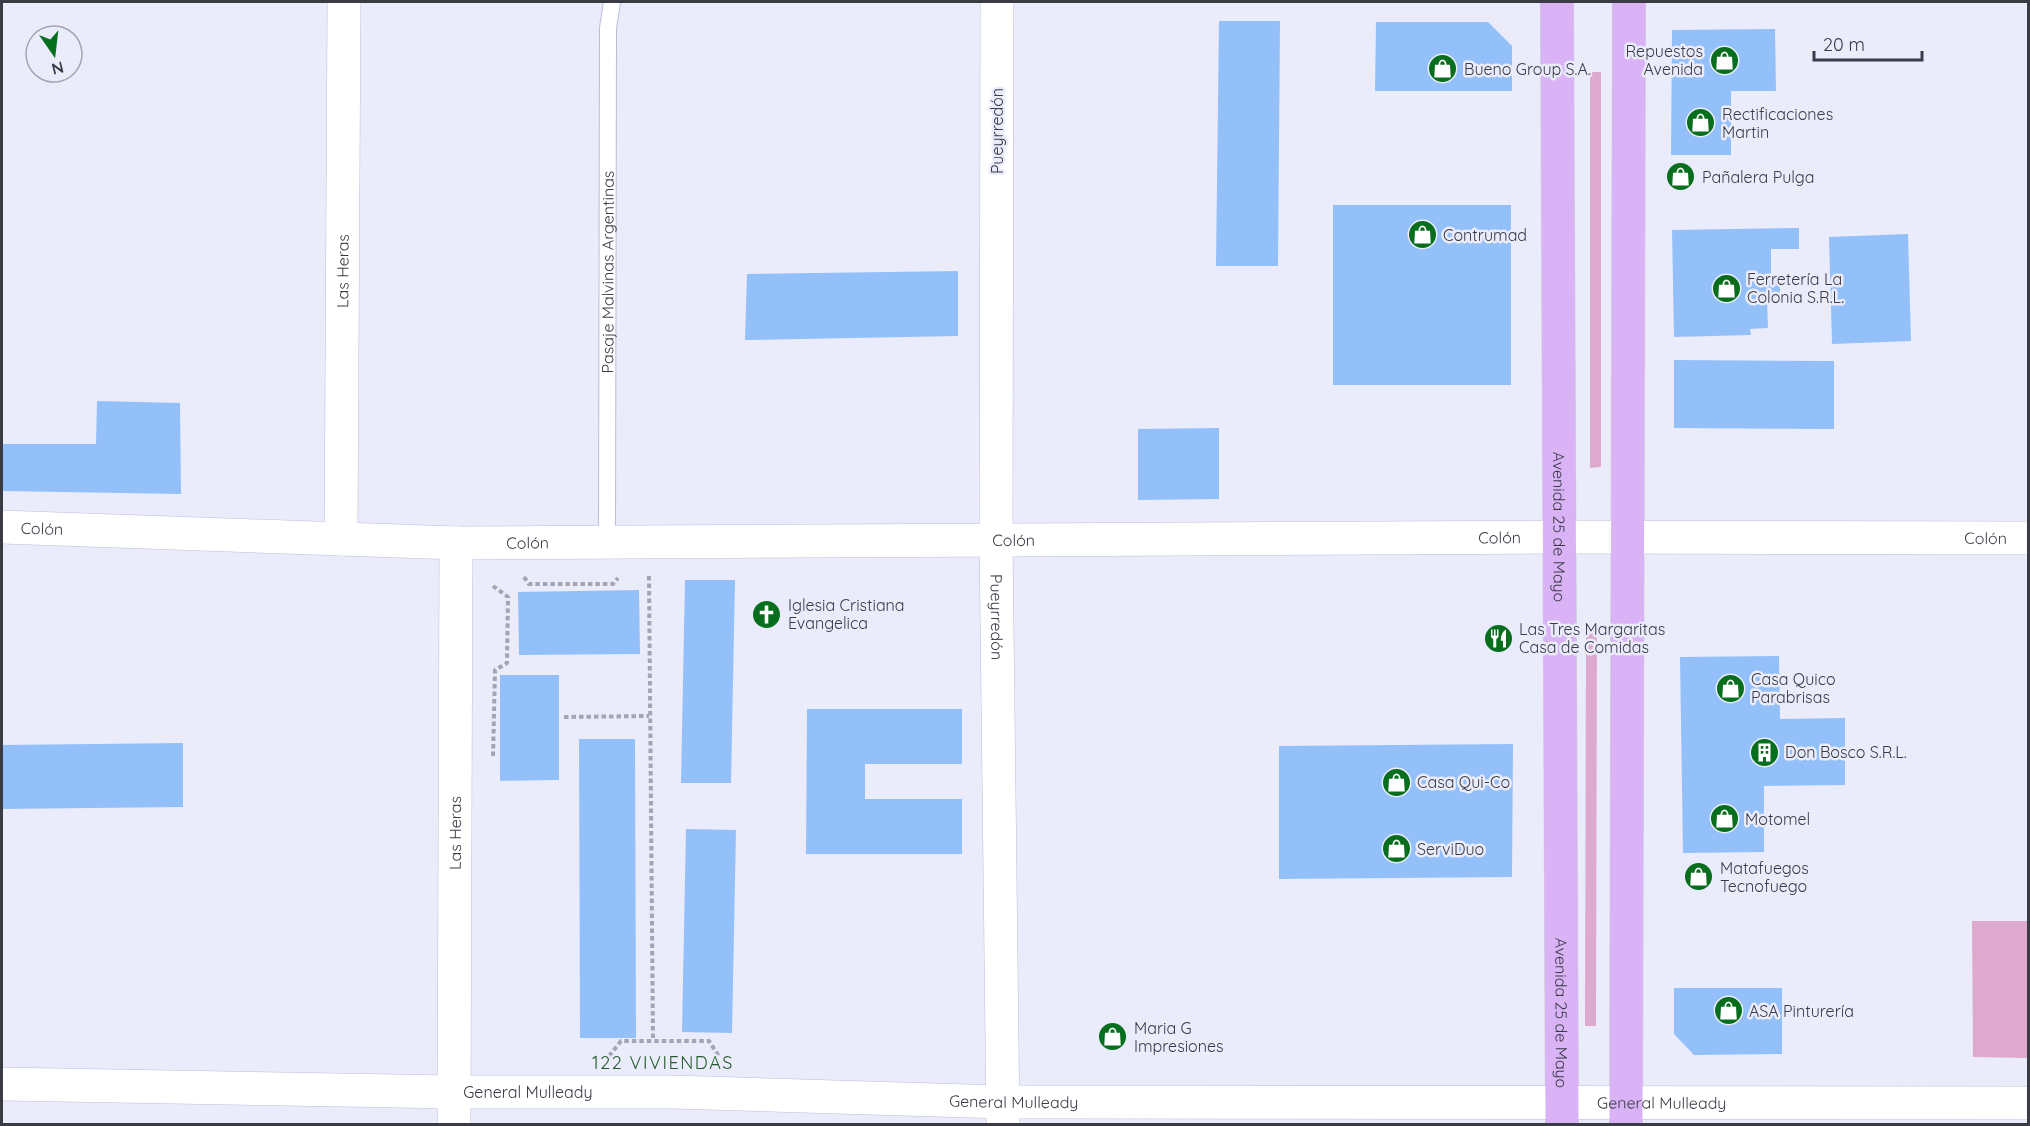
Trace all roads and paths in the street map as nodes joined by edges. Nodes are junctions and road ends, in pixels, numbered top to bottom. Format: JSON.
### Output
{"nodes":[{"id":1,"x":344,"y":2,"type":"edge"},
{"id":2,"x":612,"y":2,"type":"edge"},
{"id":3,"x":997,"y":2,"type":"edge"},
{"id":4,"x":1557,"y":2,"type":"edge"},
{"id":5,"x":1629,"y":2,"type":"edge"},
{"id":6,"x":2,"y":527,"type":"edge"},
{"id":7,"x":1560,"y":537,"type":"junction"},
{"id":8,"x":1626,"y":538,"type":"junction"},
{"id":9,"x":2028,"y":538,"type":"edge"},
{"id":10,"x":341,"y":539,"type":"junction"},
{"id":11,"x":996,"y":540,"type":"junction"},
{"id":12,"x":607,"y":542,"type":"junction"},
{"id":13,"x":456,"y":543,"type":"junction"},
{"id":14,"x":520,"y":572,"type":"dead end"},
{"id":15,"x":624,"y":573,"type":"dead end"},
{"id":16,"x":641,"y":573,"type":"dead end"},
{"id":17,"x":493,"y":581,"type":"dead end"},
{"id":18,"x":649,"y":716,"type":"junction"},
{"id":19,"x":564,"y":717,"type":"dead end"},
{"id":20,"x":493,"y":770,"type":"dead end"},
{"id":21,"x":653,"y":1041,"type":"junction"},
{"id":22,"x":606,"y":1059,"type":"dead end"},
{"id":23,"x":721,"y":1060,"type":"dead end"},
{"id":24,"x":2,"y":1084,"type":"edge"},
{"id":25,"x":454,"y":1092,"type":"junction"},
{"id":26,"x":2028,"y":1103,"type":"edge"},
{"id":27,"x":1003,"y":1113,"type":"edge"},
{"id":28,"x":1562,"y":1113,"type":"edge"},
{"id":29,"x":1626,"y":1113,"type":"edge"},
{"id":30,"x":454,"y":1125,"type":"edge"}],
"edges":[{"from":1,"to":10,"type":"street","name":"Las Heras"},
{"from":2,"to":12,"type":"lane","name":"Pasaje Malvinas Argentinas"},
{"from":3,"to":11,"type":"street","name":"Pueyrredón"},
{"from":4,"to":7,"type":"main road","name":"Avenida 25 de Mayo"},
{"from":5,"to":8,"type":"main road"},
{"from":6,"to":10,"type":"street","name":"Colón"},
{"from":7,"to":8,"type":"street","name":"Colón"},
{"from":7,"to":11,"type":"street","name":"Colón"},
{"from":7,"to":28,"type":"main road","name":"Avenida 25 de Mayo"},
{"from":8,"to":9,"type":"street","name":"Colón"},
{"from":8,"to":29,"type":"main road"},
{"from":10,"to":13,"type":"street","name":"Colón"},
{"from":11,"to":12,"type":"street","name":"Colón"},
{"from":11,"to":27,"type":"street","name":"Pueyrredón"},
{"from":12,"to":13,"type":"street","name":"Colón"},
{"from":13,"to":25,"type":"street","name":"Las Heras"},
{"from":14,"to":15,"type":"path"},
{"from":16,"to":18,"type":"path"},
{"from":17,"to":20,"type":"path"},
{"from":18,"to":19,"type":"path"},
{"from":18,"to":21,"type":"path"},
{"from":21,"to":22,"type":"path"},
{"from":21,"to":23,"type":"path"},
{"from":24,"to":25,"type":"street","name":"General Mulleady"},
{"from":25,"to":27,"type":"street","name":"General Mulleady"},
{"from":25,"to":30,"type":"street","name":"Las Heras"},
{"from":26,"to":29,"type":"street","name":"General Mulleady"},
{"from":27,"to":28,"type":"street","name":"General Mulleady"},
{"from":28,"to":29,"type":"street","name":"General Mulleady"}]}
